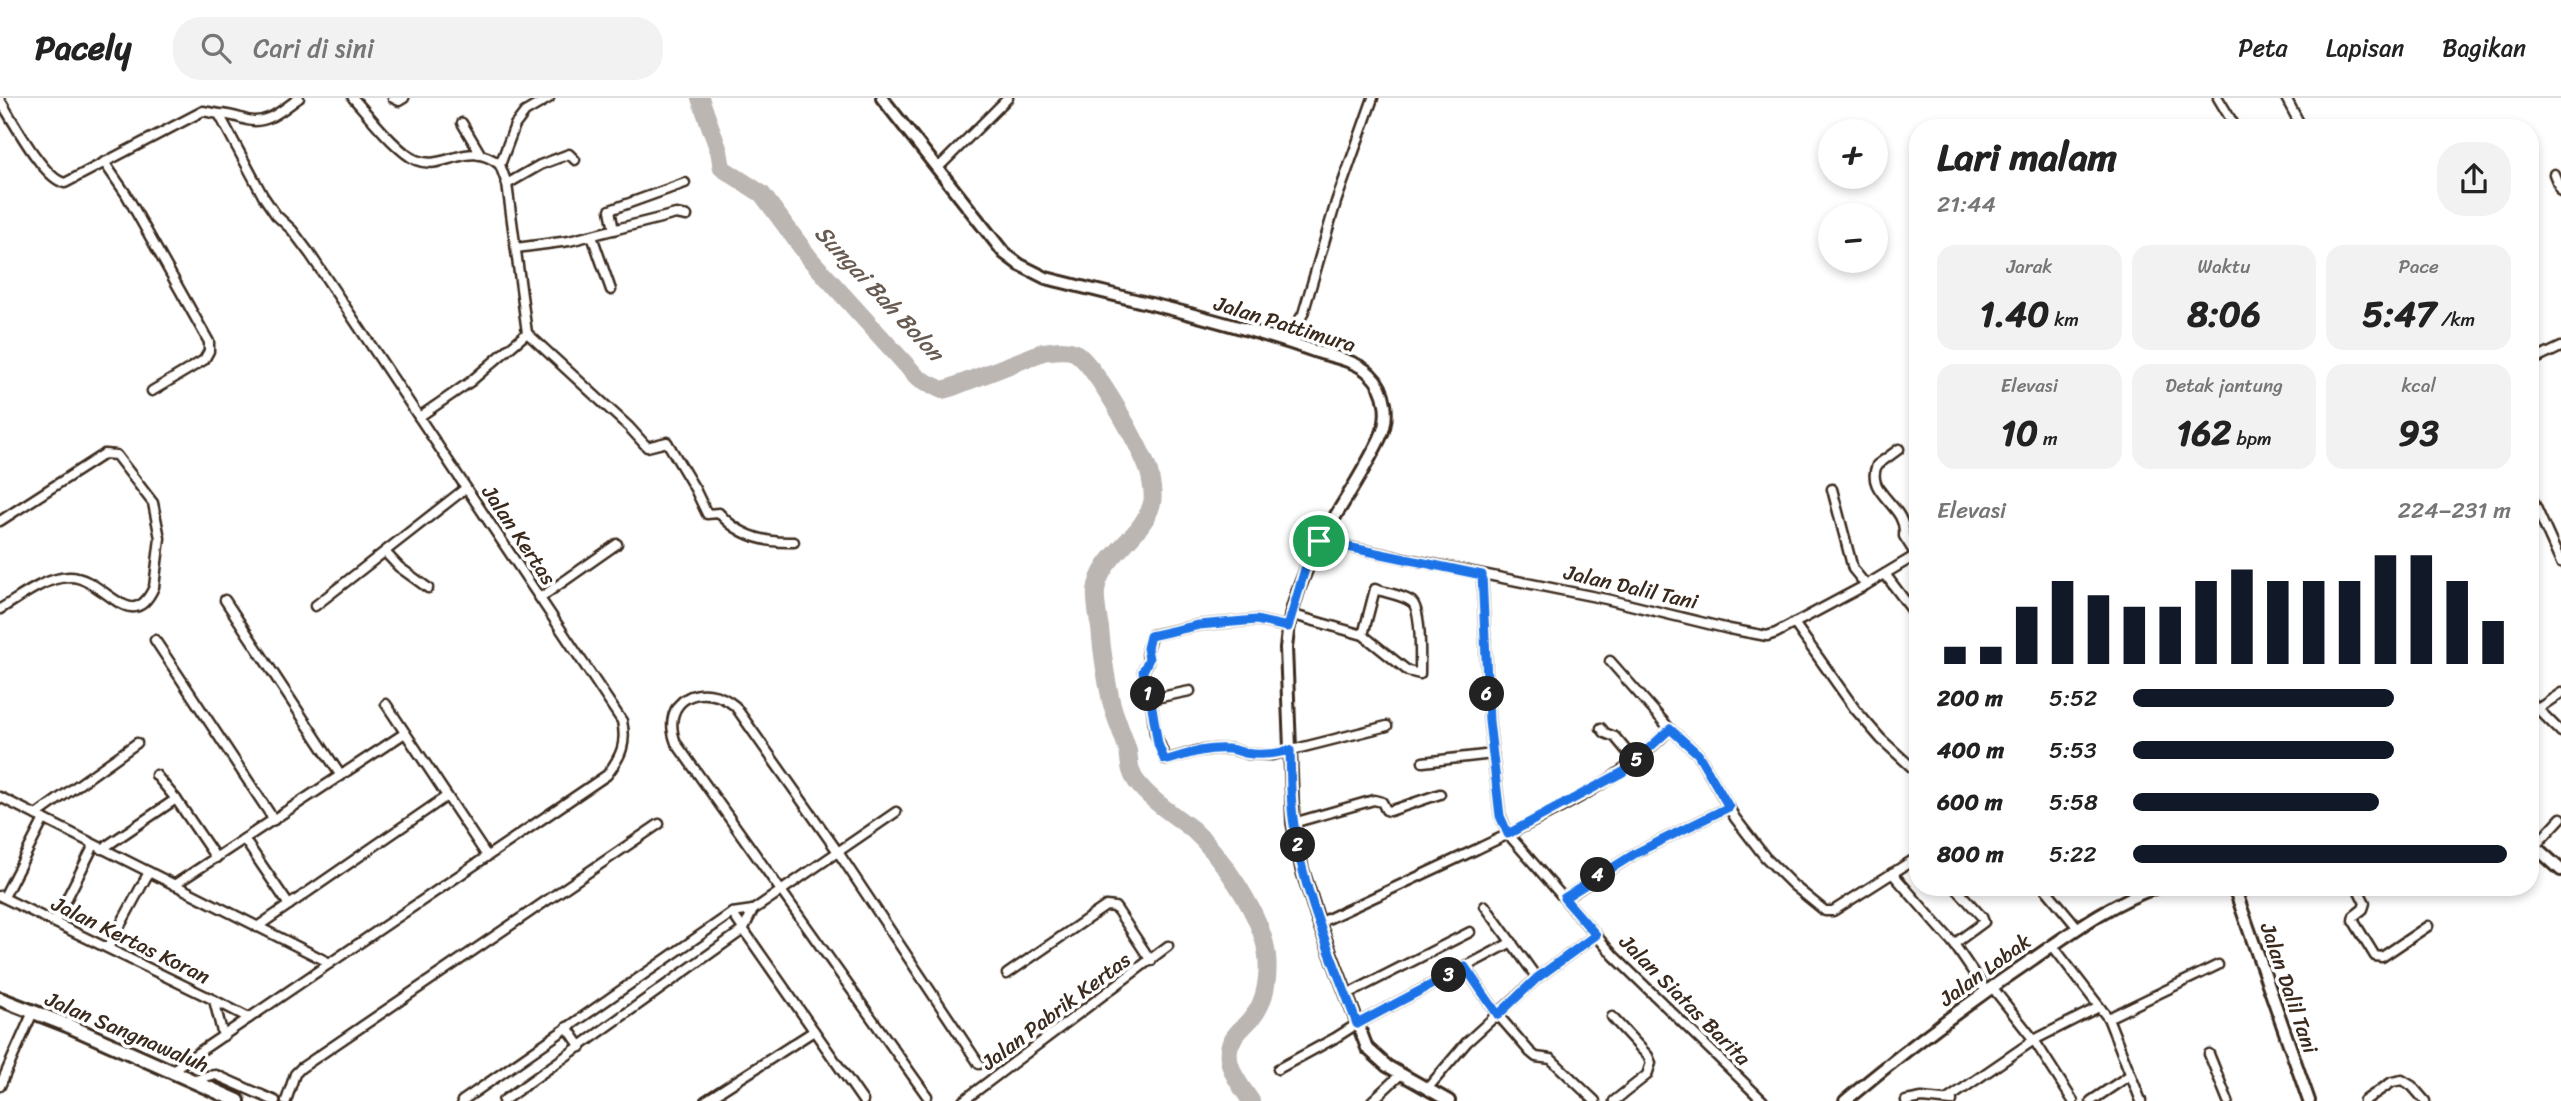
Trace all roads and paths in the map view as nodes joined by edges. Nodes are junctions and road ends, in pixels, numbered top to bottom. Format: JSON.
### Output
{"nodes":[{"id":1,"x":299,"y":98,"type":"edge"},
{"id":2,"x":393,"y":98,"type":"edge"},
{"id":3,"x":404,"y":98,"type":"edge"},
{"id":4,"x":549,"y":98,"type":"edge"},
{"id":5,"x":882,"y":98,"type":"edge"},
{"id":6,"x":1008,"y":98,"type":"edge"},
{"id":7,"x":1373,"y":98,"type":"edge"},
{"id":8,"x":2219,"y":98,"type":"edge"},
{"id":9,"x":2286,"y":98,"type":"edge"},
{"id":10,"x":355,"y":99,"type":"edge"},
{"id":11,"x":0,"y":100,"type":"edge"},
{"id":12,"x":219,"y":114,"type":"junction"},
{"id":13,"x":2231,"y":119,"type":"edge"},
{"id":14,"x":2297,"y":119,"type":"edge"},
{"id":15,"x":462,"y":123,"type":"dead end"},
{"id":16,"x":481,"y":155,"type":"junction"},
{"id":17,"x":575,"y":160,"type":"dead end"},
{"id":18,"x":104,"y":162,"type":"junction"},
{"id":19,"x":500,"y":165,"type":"junction"},
{"id":20,"x":937,"y":169,"type":"junction"},
{"id":21,"x":2554,"y":174,"type":"dead end"},
{"id":22,"x":685,"y":183,"type":"dead end"},
{"id":23,"x":507,"y":184,"type":"junction"},
{"id":24,"x":2561,"y":191,"type":"edge"},
{"id":25,"x":687,"y":216,"type":"dead end"},
{"id":26,"x":614,"y":230,"type":"junction"},
{"id":27,"x":592,"y":236,"type":"junction"},
{"id":28,"x":516,"y":248,"type":"junction"},
{"id":29,"x":611,"y":290,"type":"dead end"},
{"id":30,"x":527,"y":333,"type":"junction"},
{"id":31,"x":1288,"y":342,"type":"junction"},
{"id":32,"x":2561,"y":347,"type":"edge"},
{"id":33,"x":2539,"y":358,"type":"edge"},
{"id":34,"x":152,"y":391,"type":"dead end"},
{"id":35,"x":419,"y":417,"type":"junction"},
{"id":36,"x":1899,"y":449,"type":"dead end"},
{"id":37,"x":466,"y":488,"type":"junction"},
{"id":38,"x":1832,"y":489,"type":"dead end"},
{"id":39,"x":2539,"y":514,"type":"edge"},
{"id":40,"x":0,"y":521,"type":"edge"},
{"id":41,"x":1319,"y":541,"type":"junction"},
{"id":42,"x":794,"y":542,"type":"dead end"},
{"id":43,"x":1909,"y":543,"type":"edge"},
{"id":44,"x":617,"y":544,"type":"dead end"},
{"id":45,"x":385,"y":552,"type":"junction"},
{"id":46,"x":1909,"y":560,"type":"edge"},
{"id":47,"x":2561,"y":563,"type":"edge"},
{"id":48,"x":1885,"y":574,"type":"junction"},
{"id":49,"x":1482,"y":575,"type":"junction"},
{"id":50,"x":1866,"y":585,"type":"junction"},
{"id":51,"x":428,"y":588,"type":"dead end"},
{"id":52,"x":540,"y":598,"type":"junction"},
{"id":53,"x":225,"y":600,"type":"dead end"},
{"id":54,"x":315,"y":606,"type":"dead end"},
{"id":55,"x":1909,"y":606,"type":"edge"},
{"id":56,"x":0,"y":609,"type":"edge"},
{"id":57,"x":1290,"y":614,"type":"junction"},
{"id":58,"x":1794,"y":623,"type":"junction"},
{"id":59,"x":1288,"y":627,"type":"junction"},
{"id":60,"x":1363,"y":635,"type":"junction"},
{"id":61,"x":155,"y":640,"type":"dead end"},
{"id":62,"x":1610,"y":661,"type":"dead end"},
{"id":63,"x":1190,"y":691,"type":"dead end"},
{"id":64,"x":2561,"y":693,"type":"edge"},
{"id":65,"x":1151,"y":699,"type":"junction"},
{"id":66,"x":386,"y":704,"type":"dead end"},
{"id":67,"x":2539,"y":708,"type":"joint"},
{"id":68,"x":1387,"y":726,"type":"dead end"},
{"id":69,"x":1601,"y":728,"type":"dead end"},
{"id":70,"x":1670,"y":729,"type":"junction"},
{"id":71,"x":2561,"y":732,"type":"edge"},
{"id":72,"x":405,"y":733,"type":"junction"},
{"id":73,"x":137,"y":743,"type":"dead end"},
{"id":74,"x":1290,"y":750,"type":"junction"},
{"id":75,"x":1493,"y":754,"type":"junction"},
{"id":76,"x":1635,"y":761,"type":"junction"},
{"id":77,"x":1423,"y":762,"type":"dead end"},
{"id":78,"x":1909,"y":765,"type":"edge"},
{"id":79,"x":156,"y":775,"type":"dead end"},
{"id":80,"x":341,"y":776,"type":"junction"},
{"id":81,"x":1440,"y":794,"type":"dead end"},
{"id":82,"x":447,"y":796,"type":"junction"},
{"id":83,"x":0,"y":797,"type":"edge"},
{"id":84,"x":176,"y":799,"type":"junction"},
{"id":85,"x":1729,"y":807,"type":"junction"},
{"id":86,"x":896,"y":812,"type":"dead end"},
{"id":87,"x":40,"y":817,"type":"junction"},
{"id":88,"x":2561,"y":818,"type":"edge"},
{"id":89,"x":274,"y":820,"type":"junction"},
{"id":90,"x":1293,"y":823,"type":"junction"},
{"id":91,"x":659,"y":824,"type":"dead end"},
{"id":92,"x":1508,"y":834,"type":"junction"},
{"id":93,"x":2539,"y":838,"type":"edge"},
{"id":94,"x":244,"y":839,"type":"junction"},
{"id":95,"x":98,"y":847,"type":"junction"},
{"id":96,"x":841,"y":850,"type":"junction"},
{"id":97,"x":2539,"y":850,"type":"edge"},
{"id":98,"x":487,"y":856,"type":"junction"},
{"id":99,"x":216,"y":858,"type":"junction"},
{"id":100,"x":1909,"y":863,"type":"edge"},
{"id":101,"x":2561,"y":870,"type":"edge"},
{"id":102,"x":149,"y":872,"type":"junction"},
{"id":103,"x":1892,"y":873,"type":"junction"},
{"id":104,"x":174,"y":885,"type":"junction"},
{"id":105,"x":782,"y":891,"type":"junction"},
{"id":106,"x":1909,"y":892,"type":"edge"},
{"id":107,"x":2,"y":896,"type":"edge"},
{"id":108,"x":1912,"y":896,"type":"edge"},
{"id":109,"x":1963,"y":896,"type":"edge"},
{"id":110,"x":2051,"y":896,"type":"edge"},
{"id":111,"x":2126,"y":896,"type":"edge"},
{"id":112,"x":2237,"y":896,"type":"edge"},
{"id":113,"x":2362,"y":896,"type":"edge"},
{"id":114,"x":1564,"y":898,"type":"junction"},
{"id":115,"x":289,"y":905,"type":"junction"},
{"id":116,"x":1485,"y":906,"type":"dead end"},
{"id":117,"x":753,"y":910,"type":"junction"},
{"id":118,"x":732,"y":913,"type":"junction"},
{"id":119,"x":55,"y":922,"type":"junction"},
{"id":120,"x":1319,"y":923,"type":"junction"},
{"id":121,"x":2428,"y":926,"type":"dead end"},
{"id":122,"x":257,"y":927,"type":"junction"},
{"id":123,"x":2078,"y":928,"type":"junction"},
{"id":124,"x":743,"y":930,"type":"junction"},
{"id":125,"x":1470,"y":932,"type":"dead end"},
{"id":126,"x":1596,"y":935,"type":"junction"},
{"id":127,"x":1513,"y":942,"type":"junction"},
{"id":128,"x":1954,"y":943,"type":"junction"},
{"id":129,"x":2052,"y":945,"type":"junction"},
{"id":130,"x":1168,"y":946,"type":"dead end"},
{"id":131,"x":108,"y":948,"type":"junction"},
{"id":132,"x":1151,"y":961,"type":"junction"},
{"id":133,"x":330,"y":963,"type":"junction"},
{"id":134,"x":2218,"y":965,"type":"dead end"},
{"id":135,"x":1465,"y":967,"type":"junction"},
{"id":136,"x":1007,"y":974,"type":"dead end"},
{"id":137,"x":1537,"y":978,"type":"junction"},
{"id":138,"x":1989,"y":989,"type":"junction"},
{"id":139,"x":1346,"y":995,"type":"junction"},
{"id":140,"x":0,"y":999,"type":"edge"},
{"id":141,"x":214,"y":1000,"type":"junction"},
{"id":142,"x":2099,"y":1007,"type":"junction"},
{"id":143,"x":33,"y":1012,"type":"junction"},
{"id":144,"x":1498,"y":1015,"type":"junction"},
{"id":145,"x":1612,"y":1017,"type":"dead end"},
{"id":146,"x":249,"y":1018,"type":"junction"},
{"id":147,"x":2108,"y":1018,"type":"junction"},
{"id":148,"x":1357,"y":1024,"type":"junction"},
{"id":149,"x":568,"y":1027,"type":"junction"},
{"id":150,"x":814,"y":1031,"type":"junction"},
{"id":151,"x":223,"y":1036,"type":"junction"},
{"id":152,"x":2034,"y":1040,"type":"junction"},
{"id":153,"x":581,"y":1047,"type":"junction"},
{"id":154,"x":2209,"y":1054,"type":"dead end"},
{"id":155,"x":979,"y":1064,"type":"dead end"},
{"id":156,"x":1278,"y":1069,"type":"dead end"},
{"id":157,"x":171,"y":1071,"type":"junction"},
{"id":158,"x":1401,"y":1074,"type":"junction"},
{"id":159,"x":2130,"y":1075,"type":"junction"},
{"id":160,"x":194,"y":1082,"type":"junction"},
{"id":161,"x":0,"y":1086,"type":"edge"},
{"id":162,"x":1427,"y":1089,"type":"junction"},
{"id":163,"x":927,"y":1096,"type":"dead end"},
{"id":164,"x":1950,"y":1100,"type":"edge"},
{"id":165,"x":238,"y":1101,"type":"edge"},
{"id":166,"x":275,"y":1101,"type":"edge"},
{"id":167,"x":286,"y":1101,"type":"edge"},
{"id":168,"x":462,"y":1101,"type":"edge"},
{"id":169,"x":503,"y":1101,"type":"edge"},
{"id":170,"x":705,"y":1101,"type":"edge"},
{"id":171,"x":863,"y":1101,"type":"edge"},
{"id":172,"x":963,"y":1101,"type":"edge"},
{"id":173,"x":1372,"y":1101,"type":"edge"},
{"id":174,"x":1449,"y":1101,"type":"edge"},
{"id":175,"x":1595,"y":1101,"type":"edge"},
{"id":176,"x":1614,"y":1101,"type":"edge"},
{"id":177,"x":1763,"y":1101,"type":"edge"},
{"id":178,"x":1845,"y":1101,"type":"edge"},
{"id":179,"x":1906,"y":1101,"type":"edge"},
{"id":180,"x":2073,"y":1101,"type":"edge"},
{"id":181,"x":2091,"y":1101,"type":"edge"},
{"id":182,"x":2141,"y":1101,"type":"edge"},
{"id":183,"x":2228,"y":1101,"type":"edge"},
{"id":184,"x":2309,"y":1101,"type":"edge"},
{"id":185,"x":2364,"y":1101,"type":"edge"},
{"id":186,"x":2425,"y":1101,"type":"edge"}],
"edges":[{"from":1,"to":12,"type":"street"},
{"from":2,"to":3,"type":"street"},
{"from":4,"to":19,"type":"street"},
{"from":5,"to":20,"type":"street","name":"Jalan Pattimura"},
{"from":6,"to":20,"type":"street"},
{"from":7,"to":31,"type":"street"},
{"from":8,"to":13,"type":"street"},
{"from":9,"to":14,"type":"street"},
{"from":10,"to":16,"type":"street"},
{"from":11,"to":18,"type":"street"},
{"from":12,"to":18,"type":"street"},
{"from":12,"to":35,"type":"street","name":"Jalan Kertas"},
{"from":15,"to":16,"type":"street"},
{"from":16,"to":19,"type":"street"},
{"from":17,"to":23,"type":"street"},
{"from":18,"to":34,"type":"street"},
{"from":19,"to":23,"type":"street"},
{"from":20,"to":31,"type":"street","name":"Jalan Pattimura"},
{"from":21,"to":24,"type":"street"},
{"from":22,"to":26,"type":"street"},
{"from":23,"to":28,"type":"street"},
{"from":25,"to":26,"type":"street"},
{"from":26,"to":27,"type":"street"},
{"from":27,"to":28,"type":"street"},
{"from":27,"to":29,"type":"street"},
{"from":28,"to":30,"type":"street"},
{"from":30,"to":35,"type":"street"},
{"from":30,"to":42,"type":"street"},
{"from":31,"to":41,"type":"street","name":"Jalan Pattimura"},
{"from":32,"to":33,"type":"street"},
{"from":35,"to":37,"type":"street","name":"Jalan Kertas"},
{"from":36,"to":43,"type":"street"},
{"from":37,"to":45,"type":"street"},
{"from":37,"to":52,"type":"street","name":"Jalan Kertas"},
{"from":38,"to":50,"type":"street"},
{"from":39,"to":47,"type":"street"},
{"from":40,"to":56,"type":"street"},
{"from":41,"to":49,"type":"street","name":"Jalan Dalil Tani"},
{"from":41,"to":57,"type":"street","name":"Jalan Pattimura"},
{"from":44,"to":52,"type":"street"},
{"from":45,"to":51,"type":"street"},
{"from":45,"to":54,"type":"street"},
{"from":46,"to":48,"type":"street","name":"Jalan Dalil Tani"},
{"from":48,"to":50,"type":"street","name":"Jalan Dalil Tani"},
{"from":48,"to":55,"type":"street"},
{"from":49,"to":58,"type":"street","name":"Jalan Dalil Tani"},
{"from":49,"to":75,"type":"street","name":"Jalan Siatas Barita"},
{"from":50,"to":58,"type":"street","name":"Jalan Dalil Tani"},
{"from":52,"to":98,"type":"street","name":"Jalan Kertas"},
{"from":53,"to":80,"type":"street"},
{"from":57,"to":59,"type":"street","name":"Jalan Pattimura"},
{"from":57,"to":60,"type":"street"},
{"from":58,"to":78,"type":"street"},
{"from":59,"to":65,"type":"street"},
{"from":59,"to":74,"type":"street","name":"Jalan Pattimura"},
{"from":60,"to":60,"type":"street"},
{"from":61,"to":89,"type":"street"},
{"from":62,"to":70,"type":"street"},
{"from":63,"to":65,"type":"street"},
{"from":64,"to":67,"type":"street"},
{"from":65,"to":74,"type":"street"},
{"from":66,"to":72,"type":"street"},
{"from":67,"to":71,"type":"street"},
{"from":68,"to":74,"type":"street"},
{"from":69,"to":76,"type":"street"},
{"from":70,"to":76,"type":"street"},
{"from":70,"to":85,"type":"street"},
{"from":72,"to":80,"type":"street"},
{"from":72,"to":82,"type":"street"},
{"from":73,"to":87,"type":"street"},
{"from":74,"to":90,"type":"street","name":"Jalan Pattimura"},
{"from":75,"to":77,"type":"street"},
{"from":75,"to":92,"type":"street","name":"Jalan Siatas Barita"},
{"from":76,"to":92,"type":"street"},
{"from":79,"to":84,"type":"street"},
{"from":80,"to":89,"type":"street"},
{"from":81,"to":90,"type":"street"},
{"from":82,"to":98,"type":"street"},
{"from":82,"to":115,"type":"street"},
{"from":83,"to":87,"type":"street"},
{"from":84,"to":95,"type":"street"},
{"from":84,"to":99,"type":"street"},
{"from":85,"to":103,"type":"street"},
{"from":85,"to":114,"type":"street"},
{"from":86,"to":96,"type":"street"},
{"from":87,"to":95,"type":"street"},
{"from":87,"to":107,"type":"street"},
{"from":88,"to":93,"type":"street"},
{"from":89,"to":94,"type":"street"},
{"from":90,"to":120,"type":"street","name":"Jalan Pattimura"},
{"from":91,"to":167,"type":"street"},
{"from":92,"to":114,"type":"street","name":"Jalan Siatas Barita"},
{"from":92,"to":120,"type":"street"},
{"from":94,"to":99,"type":"street"},
{"from":94,"to":115,"type":"street"},
{"from":95,"to":102,"type":"street"},
{"from":95,"to":119,"type":"street"},
{"from":96,"to":105,"type":"street"},
{"from":96,"to":105,"type":"street"},
{"from":96,"to":155,"type":"street"},
{"from":97,"to":101,"type":"street"},
{"from":98,"to":133,"type":"street","name":"Jalan Kertas"},
{"from":99,"to":104,"type":"street"},
{"from":100,"to":103,"type":"street"},
{"from":102,"to":104,"type":"street"},
{"from":102,"to":131,"type":"street"},
{"from":103,"to":106,"type":"street"},
{"from":104,"to":122,"type":"street"},
{"from":105,"to":117,"type":"street"},
{"from":105,"to":163,"type":"street"},
{"from":107,"to":119,"type":"street","name":"Jalan Kertas Koran"},
{"from":108,"to":128,"type":"street"},
{"from":109,"to":128,"type":"street"},
{"from":110,"to":123,"type":"street"},
{"from":111,"to":123,"type":"street","name":"Jalan Lobak"},
{"from":112,"to":184,"type":"street","name":"Jalan Dalil Tani"},
{"from":113,"to":121,"type":"street"},
{"from":114,"to":126,"type":"street","name":"Jalan Siatas Barita"},
{"from":115,"to":122,"type":"street"},
{"from":116,"to":127,"type":"street"},
{"from":117,"to":118,"type":"street"},
{"from":117,"to":124,"type":"street"},
{"from":118,"to":124,"type":"street"},
{"from":118,"to":149,"type":"street"},
{"from":119,"to":131,"type":"street","name":"Jalan Kertas Koran"},
{"from":120,"to":139,"type":"street","name":"Jalan Pattimura"},
{"from":122,"to":133,"type":"street"},
{"from":123,"to":129,"type":"street","name":"Jalan Lobak"},
{"from":124,"to":150,"type":"street"},
{"from":124,"to":153,"type":"street"},
{"from":125,"to":139,"type":"street"},
{"from":126,"to":137,"type":"street"},
{"from":126,"to":177,"type":"street","name":"Jalan Siatas Barita"},
{"from":127,"to":135,"type":"street"},
{"from":127,"to":137,"type":"street"},
{"from":128,"to":138,"type":"street"},
{"from":129,"to":138,"type":"street","name":"Jalan Lobak"},
{"from":129,"to":142,"type":"street"},
{"from":130,"to":132,"type":"street","name":"Jalan Pabrik Kertas"},
{"from":131,"to":141,"type":"street","name":"Jalan Kertas Koran"},
{"from":132,"to":136,"type":"street"},
{"from":132,"to":172,"type":"street","name":"Jalan Pabrik Kertas"},
{"from":133,"to":146,"type":"street","name":"Jalan Kertas"},
{"from":134,"to":147,"type":"street"},
{"from":135,"to":144,"type":"street"},
{"from":135,"to":148,"type":"street"},
{"from":137,"to":144,"type":"street"},
{"from":138,"to":152,"type":"street"},
{"from":138,"to":178,"type":"street","name":"Jalan Lobak"},
{"from":139,"to":148,"type":"street","name":"Jalan Pattimura"},
{"from":140,"to":143,"type":"main road","name":"Jalan Sangnawaluh"},
{"from":141,"to":146,"type":"street"},
{"from":141,"to":151,"type":"street","name":"Jalan Kertas Koran"},
{"from":142,"to":147,"type":"street"},
{"from":142,"to":152,"type":"street"},
{"from":143,"to":157,"type":"main road","name":"Jalan Sangnawaluh"},
{"from":143,"to":161,"type":"street"},
{"from":144,"to":162,"type":"street"},
{"from":144,"to":175,"type":"street"},
{"from":145,"to":176,"type":"street"},
{"from":146,"to":151,"type":"street","name":"Jalan Kertas"},
{"from":147,"to":159,"type":"street"},
{"from":148,"to":156,"type":"street"},
{"from":148,"to":158,"type":"street","name":"Jalan Pattimura"},
{"from":149,"to":153,"type":"street"},
{"from":149,"to":168,"type":"street"},
{"from":150,"to":170,"type":"street"},
{"from":150,"to":171,"type":"street"},
{"from":151,"to":157,"type":"street","name":"Jalan Kertas"},
{"from":152,"to":164,"type":"street"},
{"from":152,"to":180,"type":"street"},
{"from":153,"to":169,"type":"street"},
{"from":154,"to":183,"type":"street"},
{"from":157,"to":160,"type":"main road","name":"Jalan Sangnawaluh"},
{"from":158,"to":162,"type":"street","name":"Jalan Pattimura"},
{"from":158,"to":173,"type":"street"},
{"from":159,"to":181,"type":"street"},
{"from":159,"to":182,"type":"street"},
{"from":160,"to":165,"type":"main road","name":"Jalan Sangnawaluh"},
{"from":160,"to":166,"type":"street"},
{"from":162,"to":174,"type":"street","name":"Jalan Pattimura"},
{"from":164,"to":179,"type":"street"},
{"from":185,"to":186,"type":"street"}]}
